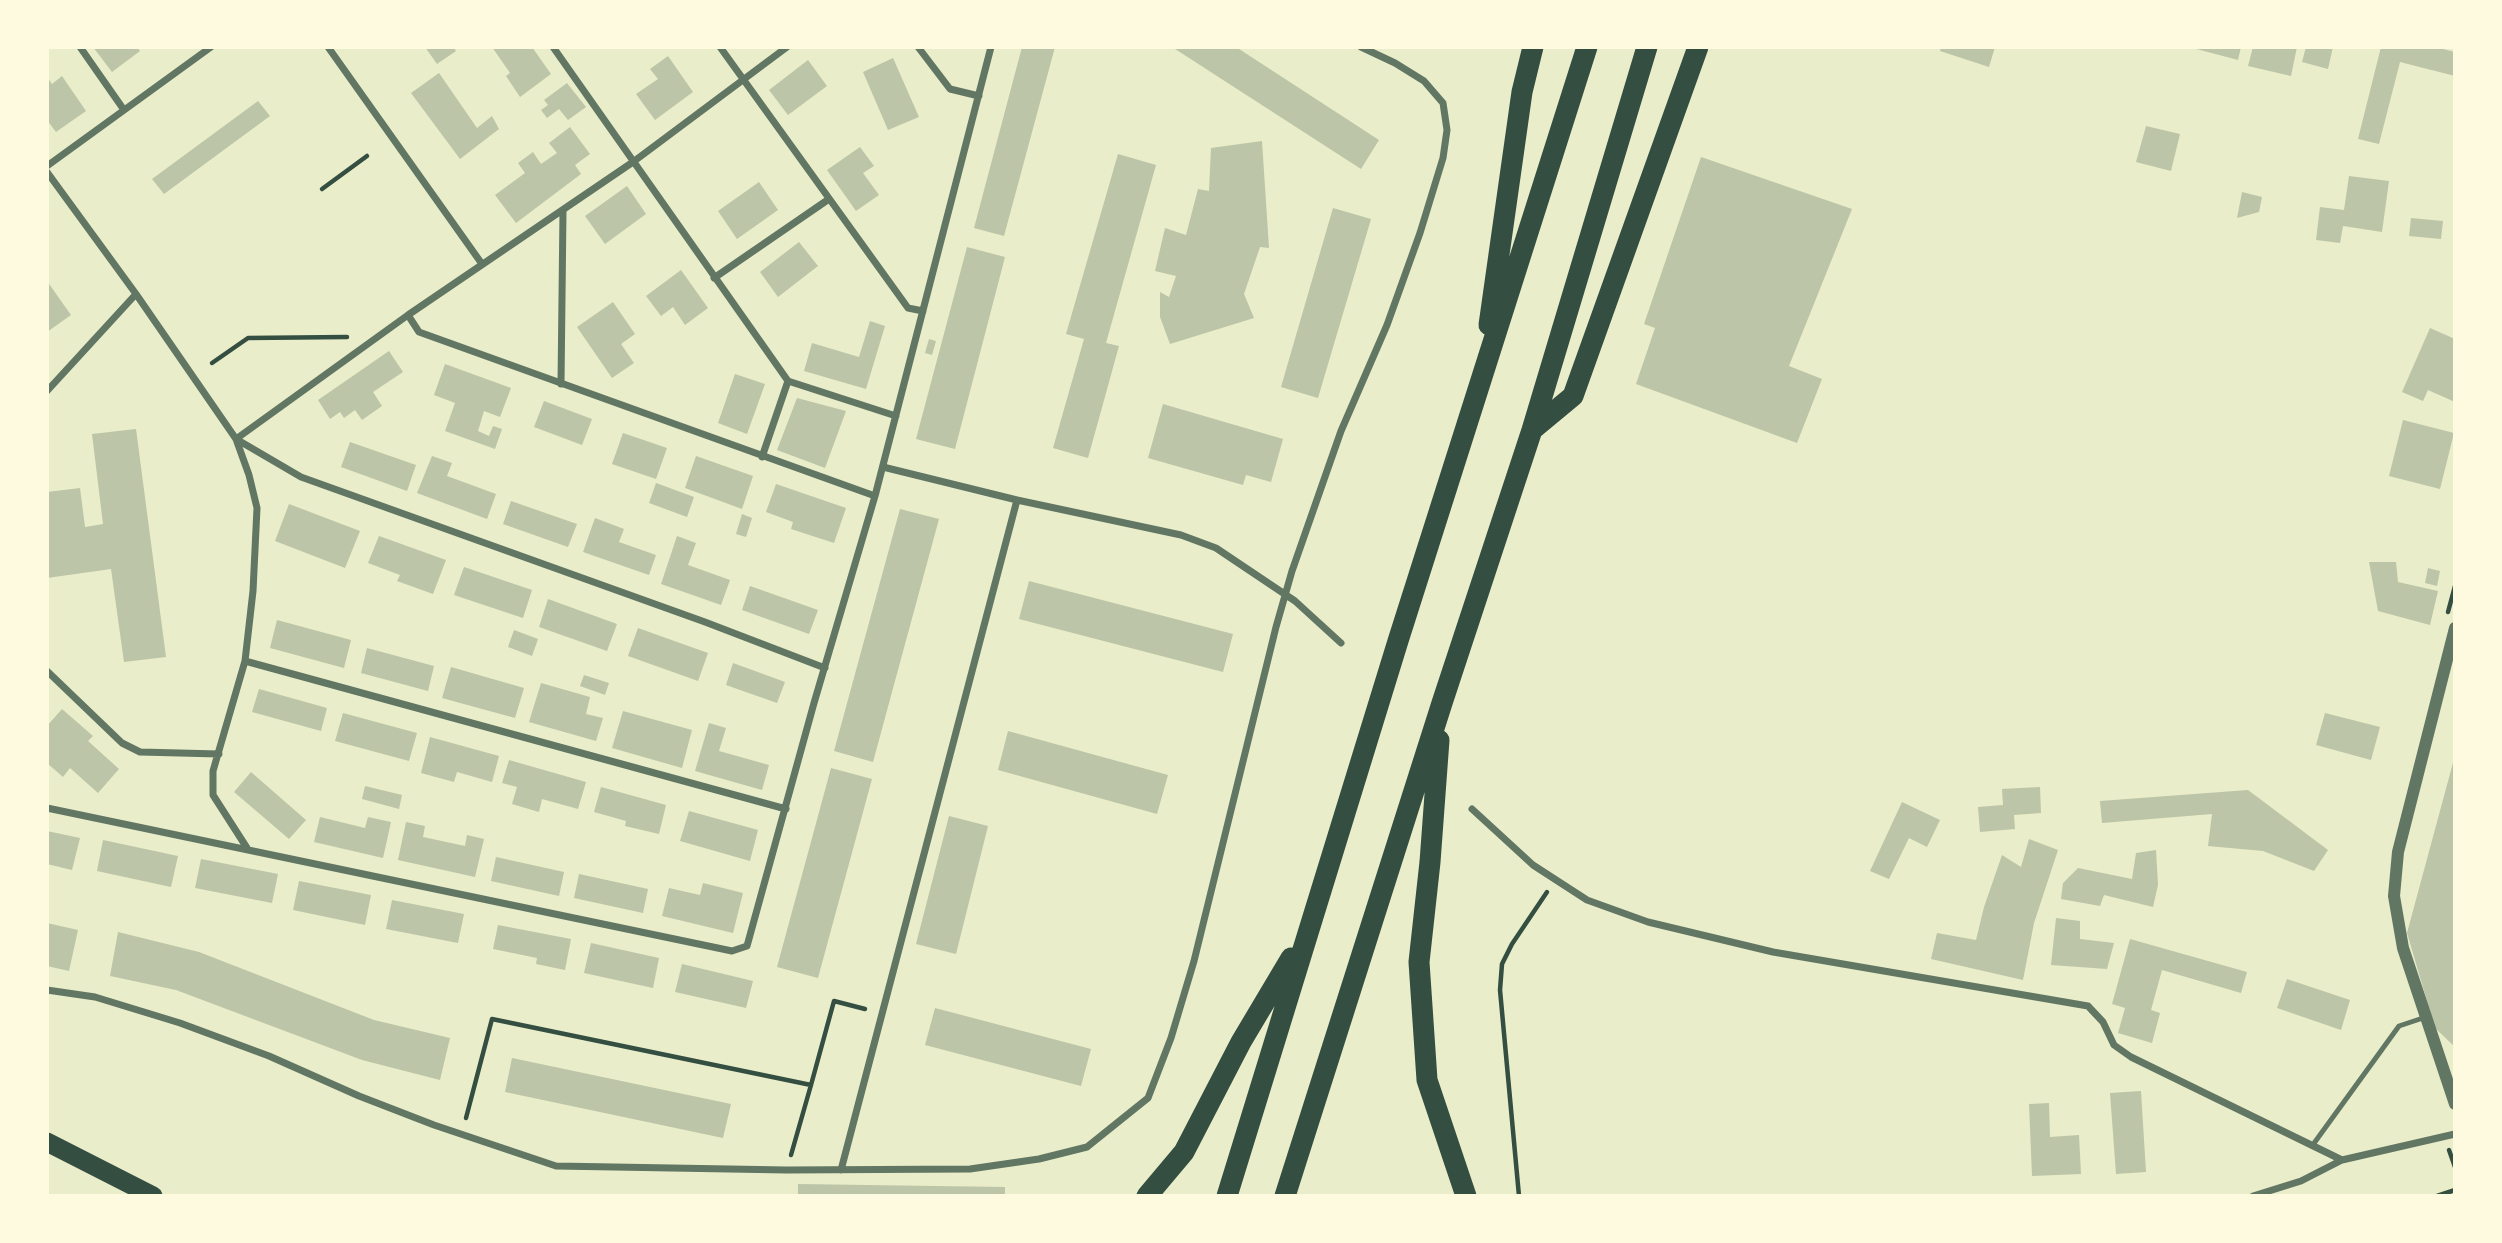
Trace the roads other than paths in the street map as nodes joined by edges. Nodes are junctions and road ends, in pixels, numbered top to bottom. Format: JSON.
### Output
{"nodes":[{"id":1,"x":80,"y":47,"type":"edge"},
{"id":2,"x":211,"y":47,"type":"edge"},
{"id":3,"x":328,"y":47,"type":"edge"},
{"id":4,"x":553,"y":47,"type":"edge"},
{"id":5,"x":720,"y":47,"type":"edge"},
{"id":6,"x":787,"y":47,"type":"edge"},
{"id":7,"x":918,"y":47,"type":"edge"},
{"id":8,"x":991,"y":47,"type":"edge"},
{"id":9,"x":1361,"y":47,"type":"edge"},
{"id":10,"x":1533,"y":47,"type":"edge"},
{"id":11,"x":1587,"y":47,"type":"edge"},
{"id":12,"x":1647,"y":47,"type":"edge"},
{"id":13,"x":1698,"y":47,"type":"edge"},
{"id":14,"x":743,"y":80,"type":"junction"},
{"id":15,"x":979,"y":96,"type":"junction"},
{"id":16,"x":124,"y":110,"type":"junction"},
{"id":17,"x":633,"y":162,"type":"junction"},
{"id":18,"x":47,"y":166,"type":"edge"},
{"id":19,"x":47,"y":172,"type":"edge"},
{"id":20,"x":829,"y":199,"type":"junction"},
{"id":21,"x":563,"y":211,"type":"junction"},
{"id":22,"x":482,"y":264,"type":"junction"},
{"id":23,"x":714,"y":278,"type":"junction"},
{"id":24,"x":136,"y":294,"type":"junction"},
{"id":25,"x":923,"y":311,"type":"junction"},
{"id":26,"x":408,"y":315,"type":"junction"},
{"id":27,"x":1483,"y":376,"type":"junction"},
{"id":28,"x":788,"y":381,"type":"junction"},
{"id":29,"x":561,"y":384,"type":"junction"},
{"id":30,"x":47,"y":391,"type":"edge"},
{"id":31,"x":896,"y":416,"type":"junction"},
{"id":32,"x":1532,"y":430,"type":"junction"},
{"id":33,"x":236,"y":439,"type":"junction"},
{"id":34,"x":762,"y":457,"type":"junction"},
{"id":35,"x":883,"y":467,"type":"junction"},
{"id":36,"x":875,"y":496,"type":"junction"},
{"id":37,"x":1017,"y":500,"type":"junction"},
{"id":38,"x":2455,"y":628,"type":"edge"},
{"id":39,"x":1341,"y":643,"type":"dead end"},
{"id":40,"x":245,"y":661,"type":"junction"},
{"id":41,"x":825,"y":668,"type":"junction"},
{"id":42,"x":47,"y":671,"type":"edge"},
{"id":43,"x":1442,"y":703,"type":"junction"},
{"id":44,"x":219,"y":754,"type":"junction"},
{"id":45,"x":47,"y":808,"type":"edge"},
{"id":46,"x":786,"y":809,"type":"junction"},
{"id":47,"x":1472,"y":809,"type":"dead end"},
{"id":48,"x":247,"y":848,"type":"junction"},
{"id":49,"x":1308,"y":930,"type":"junction"},
{"id":50,"x":47,"y":990,"type":"edge"},
{"id":51,"x":2426,"y":1017,"type":"junction"},
{"id":52,"x":2455,"y":1104,"type":"edge"},
{"id":53,"x":2455,"y":1134,"type":"edge"},
{"id":54,"x":47,"y":1142,"type":"edge"},
{"id":55,"x":2312,"y":1146,"type":"junction"},
{"id":56,"x":2342,"y":1160,"type":"junction"},
{"id":57,"x":841,"y":1170,"type":"junction"},
{"id":58,"x":153,"y":1196,"type":"edge"},
{"id":59,"x":1147,"y":1196,"type":"edge"},
{"id":60,"x":1227,"y":1196,"type":"edge"},
{"id":61,"x":1285,"y":1196,"type":"edge"},
{"id":62,"x":1466,"y":1196,"type":"edge"},
{"id":63,"x":2253,"y":1196,"type":"edge"}],
"edges":[{"from":1,"to":16,"type":"street"},
{"from":2,"to":16,"type":"street"},
{"from":3,"to":22,"type":"street"},
{"from":4,"to":17,"type":"street"},
{"from":5,"to":14,"type":"street"},
{"from":6,"to":14,"type":"street"},
{"from":7,"to":15,"type":"street"},
{"from":8,"to":15,"type":"street"},
{"from":9,"to":57,"type":"street"},
{"from":10,"to":27,"type":"highway"},
{"from":11,"to":27,"type":"highway"},
{"from":12,"to":32,"type":"highway"},
{"from":13,"to":32,"type":"highway"},
{"from":14,"to":17,"type":"street"},
{"from":14,"to":20,"type":"street"},
{"from":15,"to":25,"type":"street"},
{"from":16,"to":18,"type":"street"},
{"from":17,"to":21,"type":"street"},
{"from":17,"to":23,"type":"street"},
{"from":19,"to":24,"type":"street"},
{"from":20,"to":23,"type":"street"},
{"from":20,"to":25,"type":"street"},
{"from":21,"to":22,"type":"street"},
{"from":21,"to":29,"type":"street"},
{"from":22,"to":26,"type":"street"},
{"from":23,"to":28,"type":"street"},
{"from":24,"to":30,"type":"street"},
{"from":24,"to":33,"type":"street"},
{"from":25,"to":31,"type":"street"},
{"from":26,"to":29,"type":"street"},
{"from":26,"to":33,"type":"street"},
{"from":27,"to":49,"type":"highway"},
{"from":28,"to":31,"type":"street"},
{"from":28,"to":34,"type":"street"},
{"from":29,"to":34,"type":"street"},
{"from":31,"to":35,"type":"street"},
{"from":32,"to":43,"type":"highway"},
{"from":33,"to":40,"type":"street"},
{"from":33,"to":41,"type":"street"},
{"from":34,"to":36,"type":"street"},
{"from":35,"to":36,"type":"street"},
{"from":35,"to":37,"type":"street"},
{"from":36,"to":41,"type":"street"},
{"from":37,"to":39,"type":"street"},
{"from":37,"to":57,"type":"street"},
{"from":38,"to":51,"type":"street"},
{"from":40,"to":44,"type":"street"},
{"from":40,"to":46,"type":"street"},
{"from":41,"to":46,"type":"street"},
{"from":42,"to":44,"type":"street"},
{"from":43,"to":61,"type":"highway"},
{"from":43,"to":62,"type":"highway"},
{"from":44,"to":48,"type":"street"},
{"from":45,"to":48,"type":"street"},
{"from":46,"to":48,"type":"street"},
{"from":47,"to":55,"type":"street"},
{"from":49,"to":59,"type":"highway"},
{"from":49,"to":60,"type":"highway"},
{"from":50,"to":57,"type":"street"},
{"from":51,"to":52,"type":"street"},
{"from":51,"to":55,"type":"lane"},
{"from":53,"to":56,"type":"street"},
{"from":54,"to":58,"type":"highway"},
{"from":55,"to":56,"type":"street"},
{"from":56,"to":63,"type":"street"}]}
